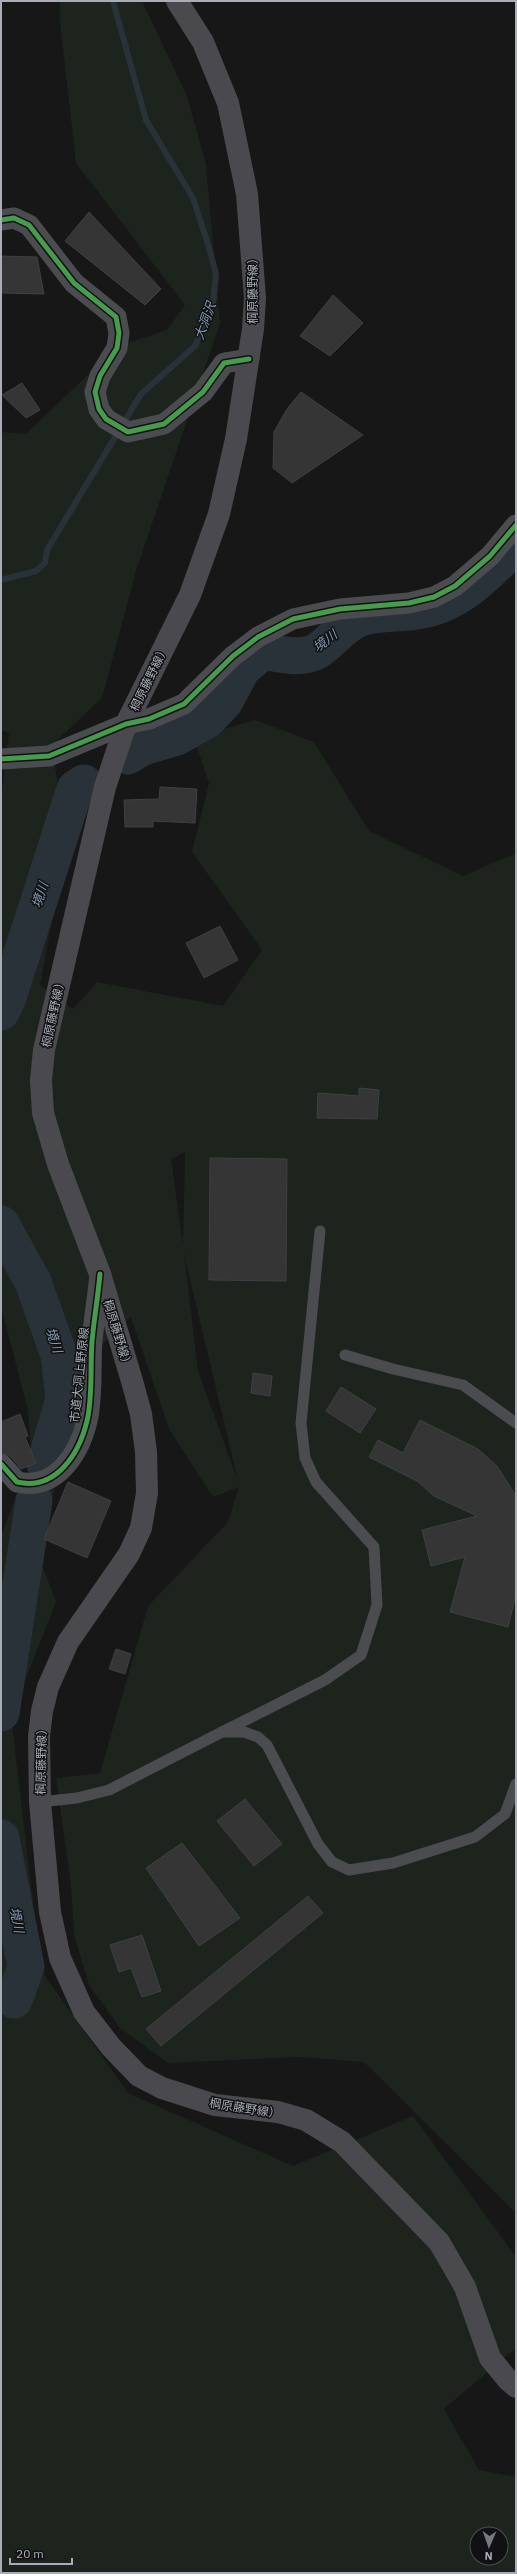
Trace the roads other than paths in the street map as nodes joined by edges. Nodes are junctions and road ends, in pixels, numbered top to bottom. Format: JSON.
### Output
{"nodes":[{"id":1,"x":177,"y":1,"type":"edge"},
{"id":2,"x":1,"y":220,"type":"edge"},
{"id":3,"x":249,"y":359,"type":"junction"},
{"id":4,"x":516,"y":525,"type":"edge"},
{"id":5,"x":126,"y":724,"type":"junction"},
{"id":6,"x":1,"y":760,"type":"edge"},
{"id":7,"x":320,"y":1231,"type":"dead end"},
{"id":8,"x":100,"y":1274,"type":"junction"},
{"id":9,"x":345,"y":1355,"type":"dead end"},
{"id":10,"x":516,"y":1422,"type":"edge"},
{"id":11,"x":1,"y":1464,"type":"edge"},
{"id":12,"x":222,"y":1732,"type":"junction"},
{"id":13,"x":516,"y":1784,"type":"edge"},
{"id":14,"x":40,"y":1802,"type":"junction"},
{"id":15,"x":516,"y":2387,"type":"edge"}],
"edges":[{"from":1,"to":3,"type":"main road","name":"棡原藤野線）"},
{"from":2,"to":3,"type":"street"},
{"from":3,"to":5,"type":"main road","name":"棡原藤野線）"},
{"from":4,"to":5,"type":"street"},
{"from":5,"to":6,"type":"street"},
{"from":5,"to":8,"type":"main road","name":"棡原藤野線）"},
{"from":7,"to":12,"type":"lane"},
{"from":8,"to":11,"type":"street","name":"市道大洞上野原線"},
{"from":8,"to":14,"type":"main road","name":"棡原藤野線）"},
{"from":9,"to":10,"type":"lane"},
{"from":12,"to":13,"type":"lane"},
{"from":12,"to":14,"type":"lane"},
{"from":14,"to":15,"type":"main road","name":"棡原藤野線）"}]}
